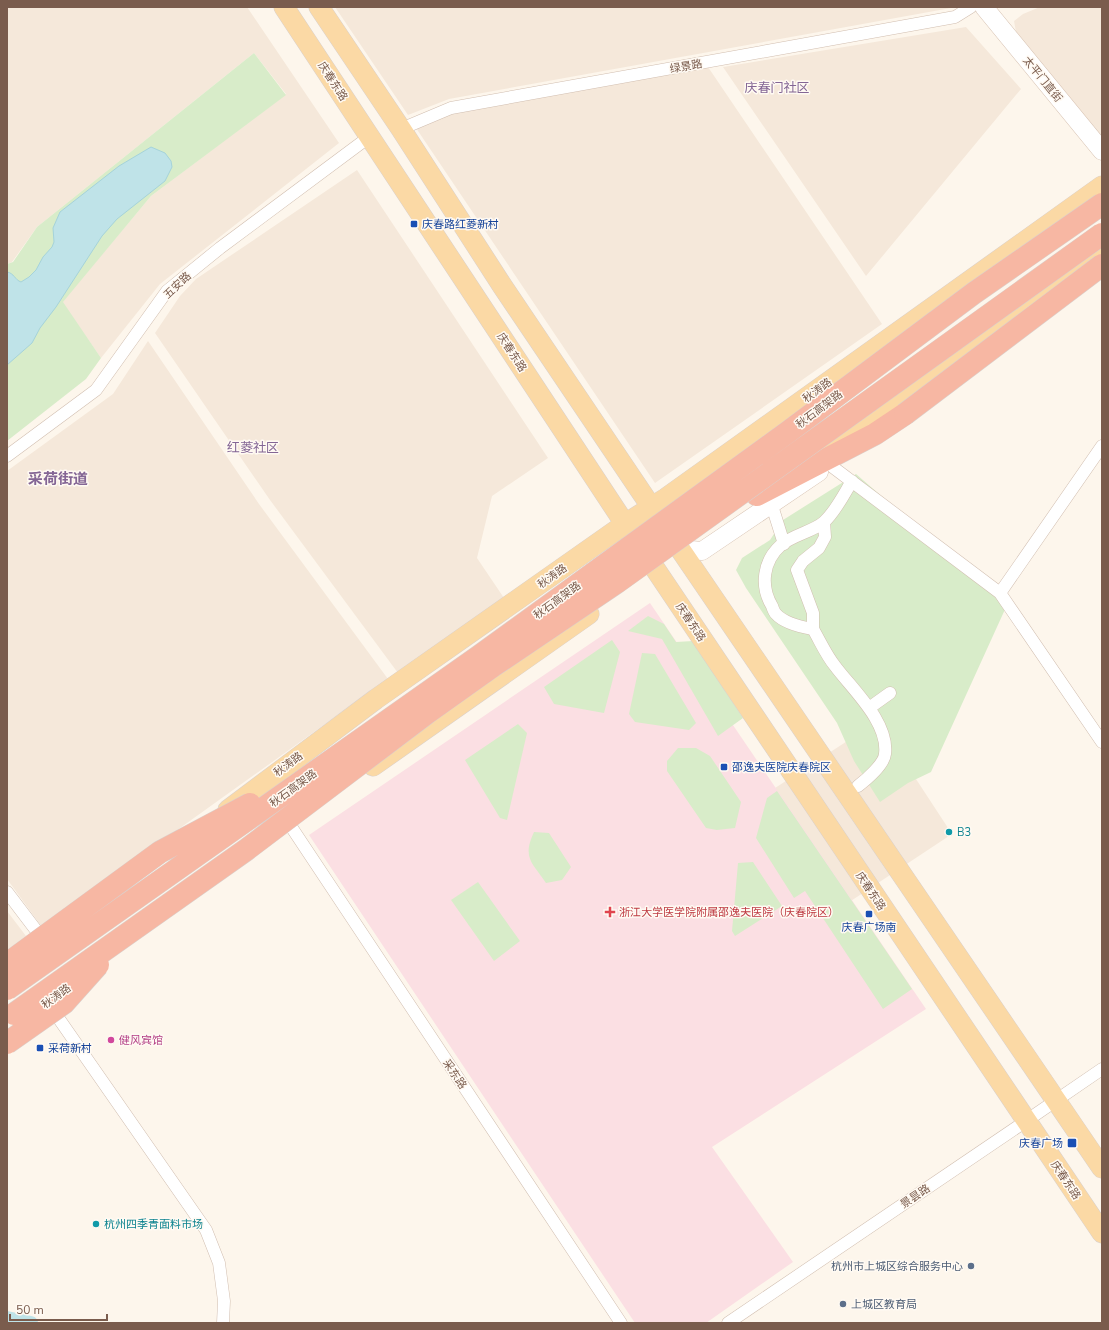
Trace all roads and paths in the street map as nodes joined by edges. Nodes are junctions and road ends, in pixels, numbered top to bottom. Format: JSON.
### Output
{"nodes":[{"id":1,"x":284,"y":7,"type":"edge"},
{"id":2,"x":319,"y":7,"type":"edge"},
{"id":3,"x":971,"y":7,"type":"edge"},
{"id":4,"x":984,"y":7,"type":"edge"},
{"id":5,"x":401,"y":129,"type":"junction"},
{"id":6,"x":370,"y":137,"type":"junction"},
{"id":7,"x":1102,"y":152,"type":"edge"},
{"id":8,"x":1102,"y":186,"type":"edge"},
{"id":9,"x":1102,"y":204,"type":"edge"},
{"id":10,"x":1102,"y":234,"type":"edge"},
{"id":11,"x":1102,"y":251,"type":"edge"},
{"id":12,"x":1102,"y":265,"type":"edge"},
{"id":13,"x":1102,"y":275,"type":"edge"},
{"id":14,"x":1102,"y":446,"type":"edge"},
{"id":15,"x":7,"y":456,"type":"edge"},
{"id":16,"x":830,"y":465,"type":"junction"},
{"id":17,"x":852,"y":481,"type":"junction"},
{"id":18,"x":757,"y":495,"type":"junction"},
{"id":19,"x":652,"y":508,"type":"junction"},
{"id":20,"x":774,"y":512,"type":"dead end"},
{"id":21,"x":824,"y":522,"type":"junction"},
{"id":22,"x":625,"y":524,"type":"junction"},
{"id":23,"x":784,"y":544,"type":"junction"},
{"id":24,"x":680,"y":549,"type":"junction"},
{"id":25,"x":654,"y":568,"type":"junction"},
{"id":26,"x":1000,"y":593,"type":"junction"},
{"id":27,"x":813,"y":629,"type":"junction"},
{"id":28,"x":890,"y":693,"type":"dead end"},
{"id":29,"x":870,"y":708,"type":"junction"},
{"id":30,"x":1102,"y":742,"type":"edge"},
{"id":31,"x":327,"y":763,"type":"junction"},
{"id":32,"x":858,"y":786,"type":"dead end"},
{"id":33,"x":290,"y":825,"type":"junction"},
{"id":34,"x":7,"y":892,"type":"edge"},
{"id":35,"x":126,"y":934,"type":"junction"},
{"id":36,"x":47,"y":945,"type":"junction"},
{"id":37,"x":7,"y":964,"type":"edge"},
{"id":38,"x":7,"y":974,"type":"edge"},
{"id":39,"x":7,"y":989,"type":"edge"},
{"id":40,"x":47,"y":1002,"type":"junction"},
{"id":41,"x":7,"y":1019,"type":"edge"},
{"id":42,"x":7,"y":1031,"type":"edge"},
{"id":43,"x":7,"y":1043,"type":"edge"},
{"id":44,"x":1102,"y":1069,"type":"edge"},
{"id":45,"x":1056,"y":1101,"type":"junction"},
{"id":46,"x":1026,"y":1122,"type":"junction"},
{"id":47,"x":1102,"y":1168,"type":"edge"},
{"id":48,"x":1102,"y":1233,"type":"edge"},
{"id":49,"x":223,"y":1323,"type":"edge"},
{"id":50,"x":620,"y":1323,"type":"edge"},
{"id":51,"x":728,"y":1323,"type":"edge"}],
"edges":[{"from":1,"to":6,"type":"main road","name":"庆春东路"},
{"from":2,"to":5,"type":"main road"},
{"from":3,"to":5,"type":"street","name":"绿景路"},
{"from":4,"to":7,"type":"main road","name":"太平门直街"},
{"from":5,"to":19,"type":"main road"},
{"from":6,"to":15,"type":"street","name":"五安路"},
{"from":6,"to":22,"type":"main road","name":"庆春东路"},
{"from":8,"to":19,"type":"main road","name":"秋涛路"},
{"from":9,"to":31,"type":"highway","name":"秋石高架路","bridge":true},
{"from":10,"to":35,"type":"highway","name":"秋石高架路","bridge":true},
{"from":11,"to":18,"type":"main road","name":"秋涛路"},
{"from":12,"to":18,"type":"highway","bridge":true},
{"from":13,"to":16,"type":"main road"},
{"from":14,"to":26,"type":"street"},
{"from":16,"to":17,"type":"street"},
{"from":16,"to":24,"type":"main road"},
{"from":17,"to":21,"type":"street"},
{"from":17,"to":26,"type":"street"},
{"from":18,"to":24,"type":"main road","name":"秋涛路"},
{"from":19,"to":22,"type":"main road","name":"秋涛路"},
{"from":19,"to":24,"type":"main road"},
{"from":20,"to":23,"type":"street"},
{"from":21,"to":23,"type":"street"},
{"from":21,"to":27,"type":"street"},
{"from":22,"to":25,"type":"main road","name":"庆春东路"},
{"from":22,"to":36,"type":"main road","name":"秋涛路"},
{"from":23,"to":27,"type":"street"},
{"from":24,"to":25,"type":"main road","name":"秋涛路"},
{"from":24,"to":45,"type":"main road"},
{"from":25,"to":33,"type":"main road","name":"秋涛路"},
{"from":25,"to":46,"type":"main road","name":"庆春东路"},
{"from":26,"to":30,"type":"street"},
{"from":27,"to":29,"type":"street"},
{"from":28,"to":29,"type":"street"},
{"from":29,"to":32,"type":"street"},
{"from":31,"to":37,"type":"highway","bridge":true},
{"from":31,"to":39,"type":"highway","name":"秋石高架路","bridge":true},
{"from":33,"to":40,"type":"main road","name":"秋涛路"},
{"from":33,"to":50,"type":"street","name":"采东路"},
{"from":34,"to":36,"type":"street"},
{"from":35,"to":41,"type":"highway","name":"秋石高架路","bridge":true},
{"from":35,"to":43,"type":"highway","bridge":true},
{"from":36,"to":38,"type":"main road","name":"秋涛路"},
{"from":40,"to":42,"type":"main road","name":"秋涛路"},
{"from":40,"to":49,"type":"street"},
{"from":44,"to":45,"type":"street","name":"景昙路"},
{"from":45,"to":46,"type":"street","name":"景昙路"},
{"from":45,"to":47,"type":"main road"},
{"from":46,"to":48,"type":"main road","name":"庆春东路"},
{"from":46,"to":51,"type":"street","name":"景昙路"}]}
